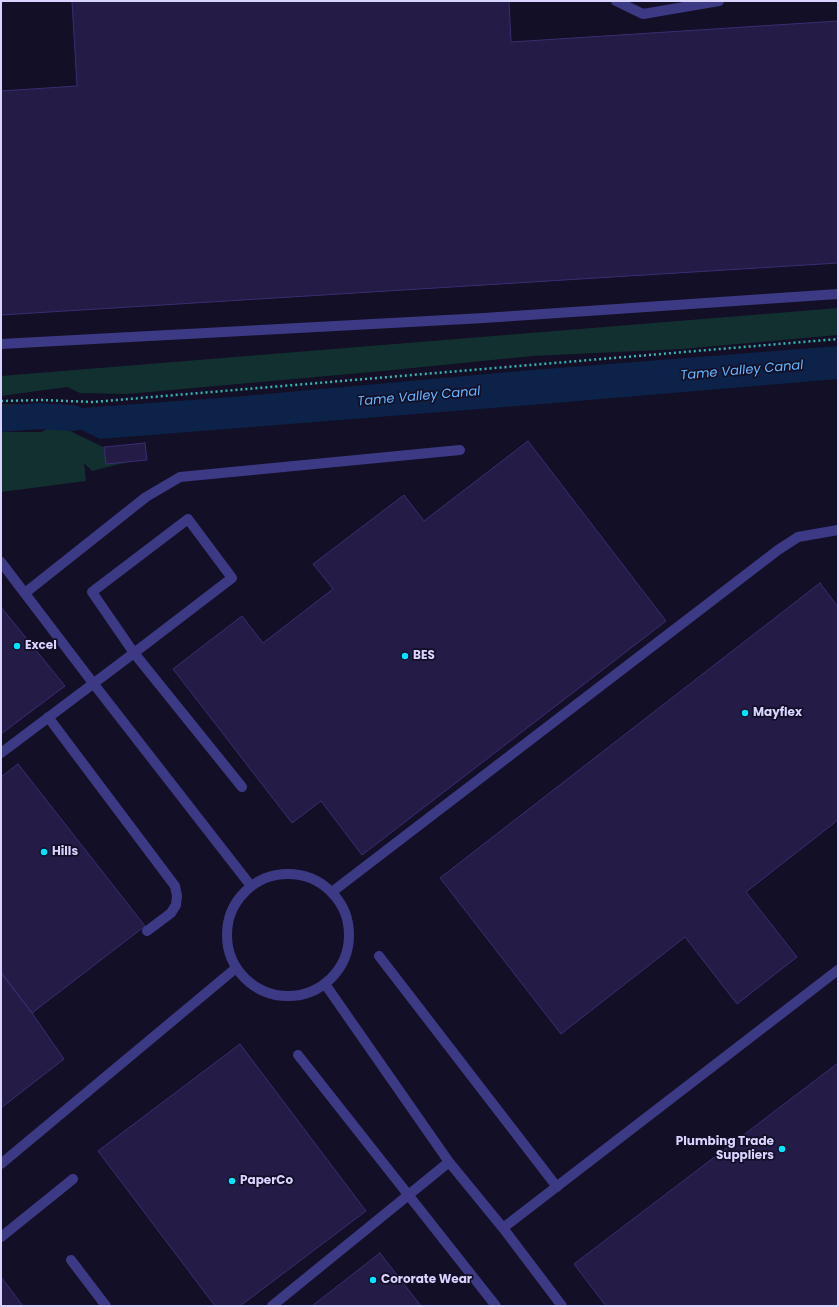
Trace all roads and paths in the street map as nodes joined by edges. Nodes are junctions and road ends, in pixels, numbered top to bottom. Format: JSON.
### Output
{"nodes":[{"id":1,"x":616,"y":1,"type":"edge"},
{"id":2,"x":719,"y":1,"type":"edge"},
{"id":3,"x":838,"y":294,"type":"edge"},
{"id":4,"x":838,"y":339,"type":"edge"},
{"id":5,"x":1,"y":344,"type":"edge"},
{"id":6,"x":1,"y":401,"type":"edge"},
{"id":7,"x":460,"y":450,"type":"dead end"},
{"id":8,"x":838,"y":530,"type":"edge"},
{"id":9,"x":1,"y":562,"type":"edge"},
{"id":10,"x":25,"y":593,"type":"junction"},
{"id":11,"x":134,"y":653,"type":"junction"},
{"id":12,"x":93,"y":683,"type":"junction"},
{"id":13,"x":48,"y":717,"type":"junction"},
{"id":14,"x":1,"y":752,"type":"edge"},
{"id":15,"x":242,"y":787,"type":"dead end"},
{"id":16,"x":251,"y":886,"type":"junction"},
{"id":17,"x":332,"y":892,"type":"junction"},
{"id":18,"x":147,"y":931,"type":"dead end"},
{"id":19,"x":379,"y":956,"type":"dead end"},
{"id":20,"x":236,"y":968,"type":"junction"},
{"id":21,"x":838,"y":970,"type":"edge"},
{"id":22,"x":325,"y":984,"type":"junction"},
{"id":23,"x":298,"y":1055,"type":"dead end"},
{"id":24,"x":449,"y":1162,"type":"junction"},
{"id":25,"x":1,"y":1164,"type":"edge"},
{"id":26,"x":73,"y":1179,"type":"dead end"},
{"id":27,"x":557,"y":1187,"type":"junction"},
{"id":28,"x":408,"y":1195,"type":"junction"},
{"id":29,"x":503,"y":1228,"type":"junction"},
{"id":30,"x":1,"y":1237,"type":"edge"},
{"id":31,"x":71,"y":1260,"type":"dead end"},
{"id":32,"x":106,"y":1306,"type":"edge"},
{"id":33,"x":272,"y":1306,"type":"edge"},
{"id":34,"x":496,"y":1306,"type":"edge"},
{"id":35,"x":562,"y":1306,"type":"edge"}],
"edges":[{"from":1,"to":2,"type":"street"},
{"from":3,"to":5,"type":"street"},
{"from":4,"to":6,"type":"path"},
{"from":7,"to":10,"type":"street"},
{"from":8,"to":17,"type":"street"},
{"from":9,"to":10,"type":"street"},
{"from":10,"to":12,"type":"street"},
{"from":11,"to":11,"type":"street"},
{"from":11,"to":12,"type":"street"},
{"from":11,"to":15,"type":"street"},
{"from":12,"to":13,"type":"street"},
{"from":12,"to":16,"type":"street"},
{"from":13,"to":14,"type":"street"},
{"from":13,"to":18,"type":"street"},
{"from":16,"to":17,"type":"street"},
{"from":16,"to":20,"type":"street"},
{"from":17,"to":22,"type":"street"},
{"from":19,"to":27,"type":"street"},
{"from":20,"to":22,"type":"street"},
{"from":20,"to":25,"type":"street"},
{"from":21,"to":27,"type":"street"},
{"from":22,"to":24,"type":"street"},
{"from":23,"to":28,"type":"street"},
{"from":24,"to":28,"type":"street"},
{"from":24,"to":29,"type":"street"},
{"from":26,"to":30,"type":"street"},
{"from":27,"to":29,"type":"street"},
{"from":28,"to":33,"type":"street"},
{"from":28,"to":34,"type":"street"},
{"from":29,"to":35,"type":"street"},
{"from":31,"to":32,"type":"street"}]}
